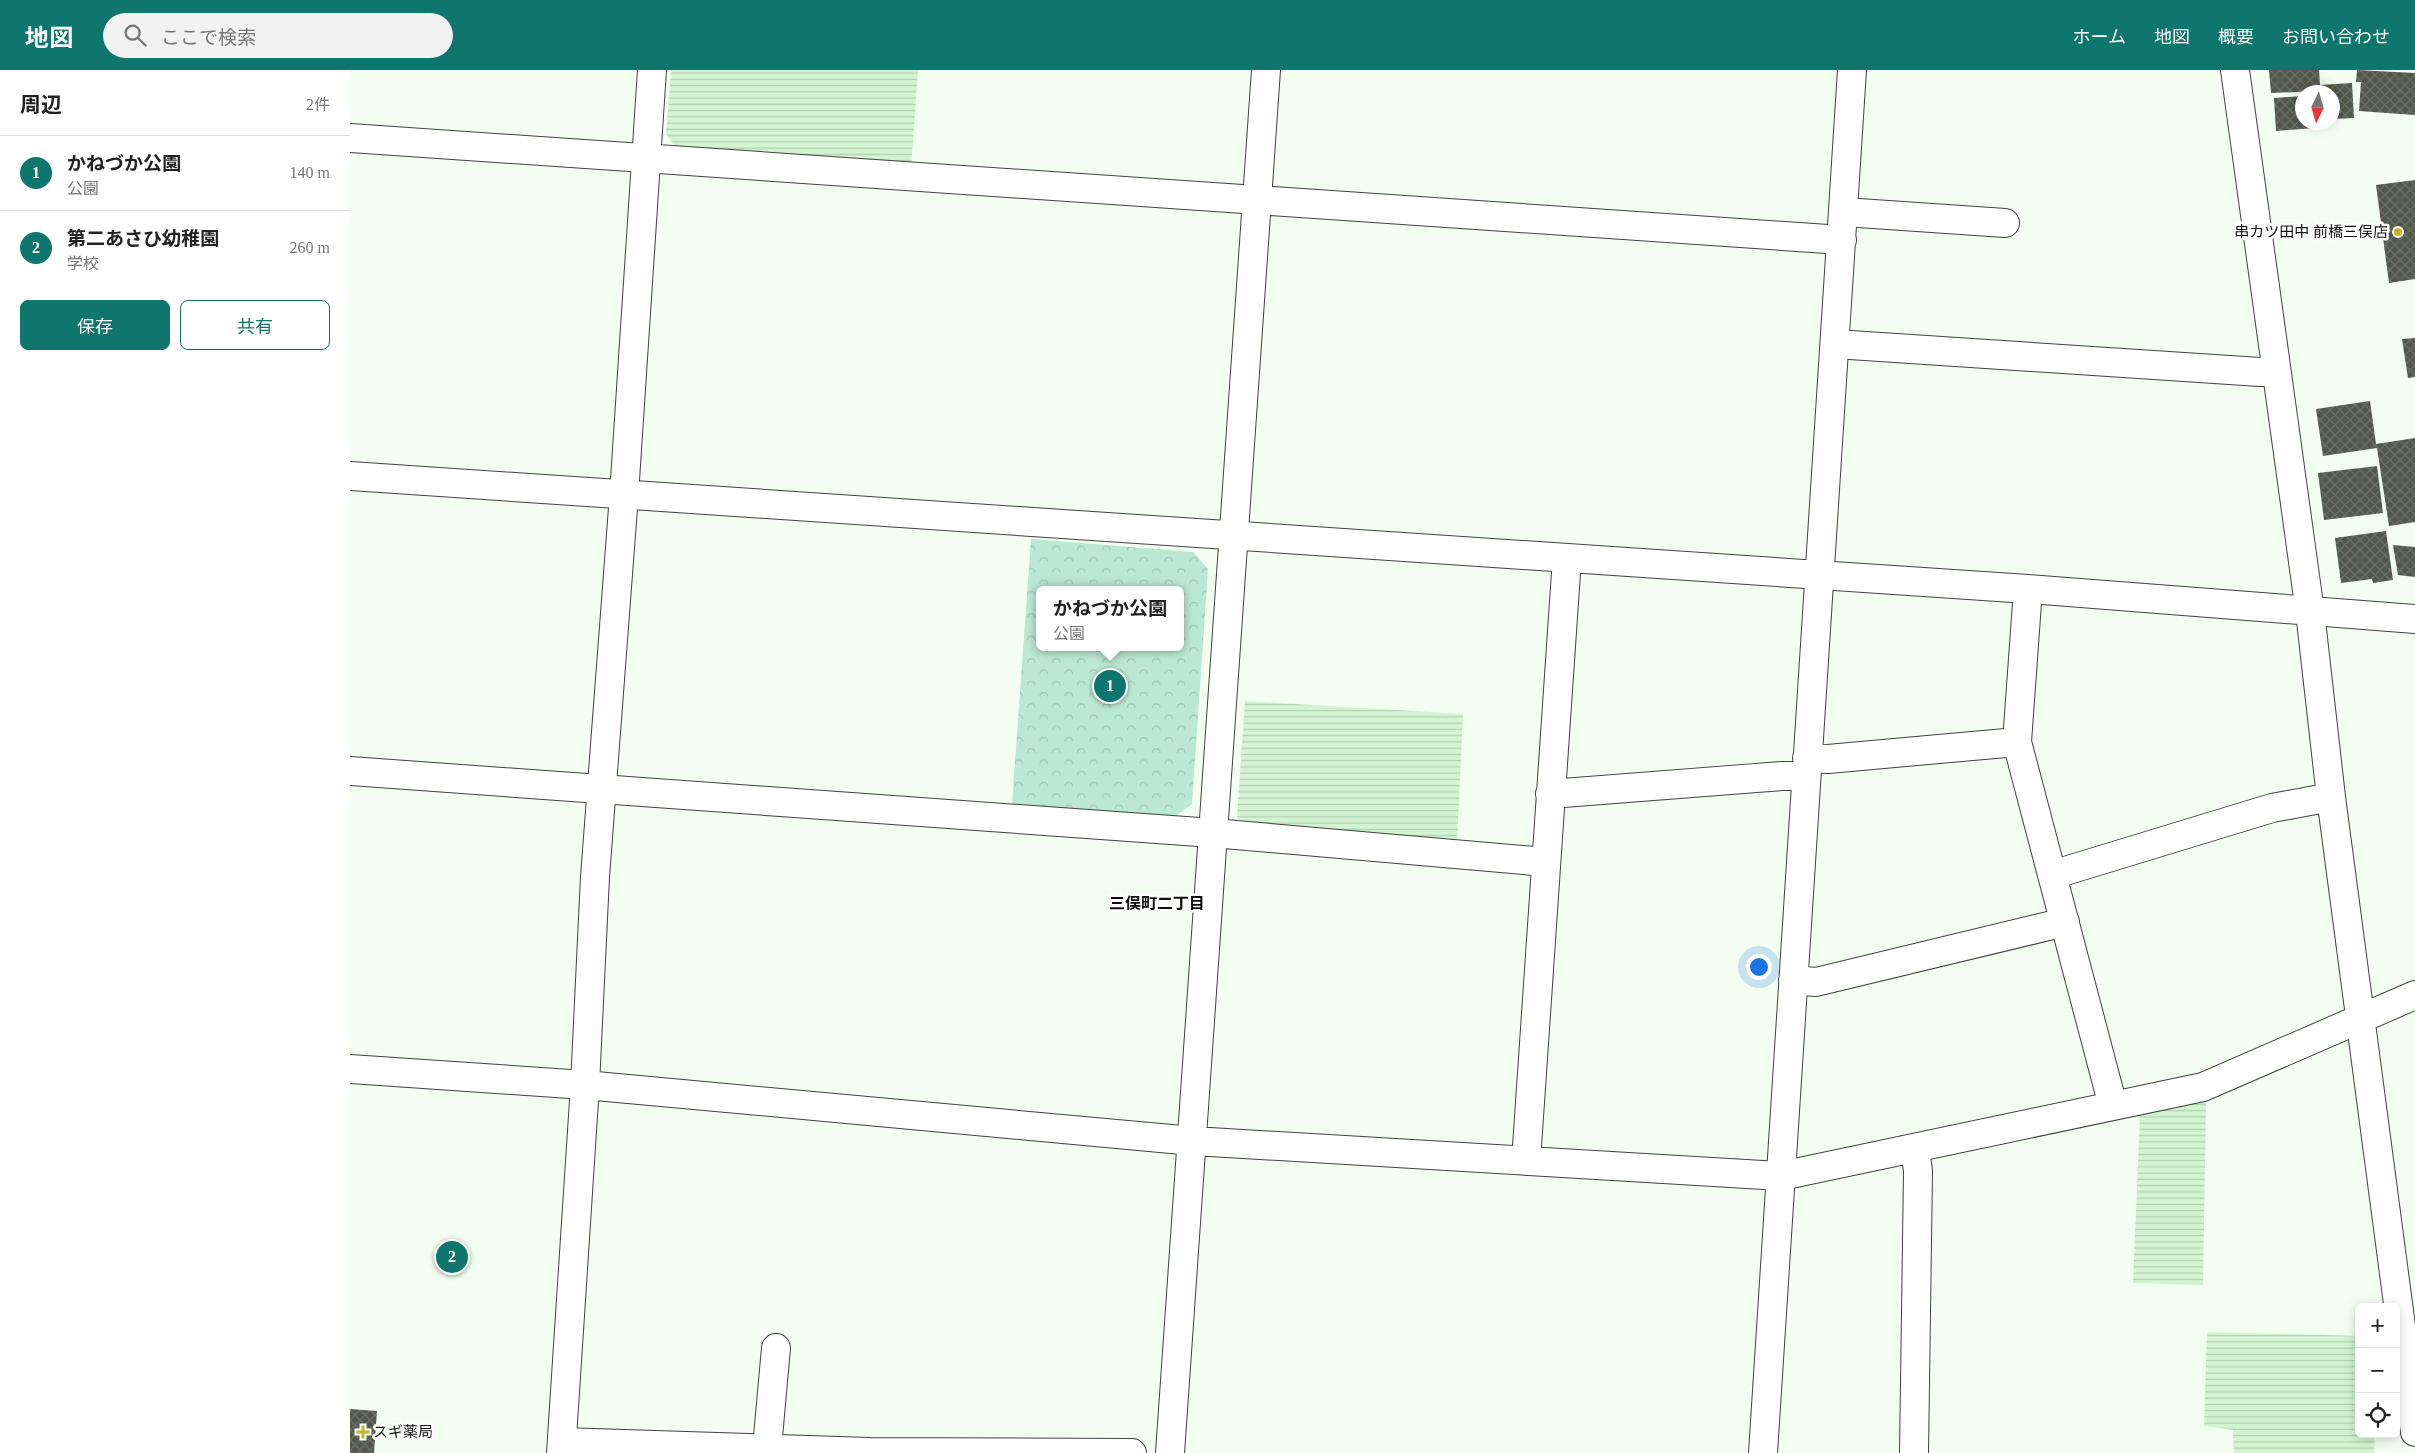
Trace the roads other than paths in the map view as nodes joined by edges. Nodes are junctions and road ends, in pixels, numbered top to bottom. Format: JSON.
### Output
{"nodes":[{"id":1,"x":652,"y":70,"type":"edge"},
{"id":2,"x":1266,"y":70,"type":"edge"},
{"id":3,"x":1852,"y":70,"type":"edge"},
{"id":4,"x":2235,"y":70,"type":"edge"},
{"id":5,"x":350,"y":138,"type":"edge"},
{"id":6,"x":646,"y":159,"type":"junction"},
{"id":7,"x":1259,"y":199,"type":"junction"},
{"id":8,"x":1844,"y":212,"type":"junction"},
{"id":9,"x":2005,"y":223,"type":"dead end"},
{"id":10,"x":1842,"y":240,"type":"junction"},
{"id":11,"x":1835,"y":344,"type":"junction"},
{"id":12,"x":2276,"y":371,"type":"junction"},
{"id":13,"x":350,"y":476,"type":"edge"},
{"id":14,"x":624,"y":495,"type":"junction"},
{"id":15,"x":1234,"y":537,"type":"junction"},
{"id":16,"x":1566,"y":558,"type":"junction"},
{"id":17,"x":1819,"y":576,"type":"junction"},
{"id":18,"x":2028,"y":589,"type":"junction"},
{"id":19,"x":2310,"y":612,"type":"junction"},
{"id":20,"x":2415,"y":619,"type":"edge"},
{"id":21,"x":2017,"y":742,"type":"junction"},
{"id":22,"x":1807,"y":767,"type":"junction"},
{"id":23,"x":350,"y":772,"type":"edge"},
{"id":24,"x":601,"y":789,"type":"junction"},
{"id":25,"x":1550,"y":794,"type":"junction"},
{"id":26,"x":2331,"y":797,"type":"junction"},
{"id":27,"x":1213,"y":832,"type":"junction"},
{"id":28,"x":1546,"y":862,"type":"junction"},
{"id":29,"x":2052,"y":875,"type":"junction"},
{"id":30,"x":2064,"y":922,"type":"junction"},
{"id":31,"x":1793,"y":980,"type":"junction"},
{"id":32,"x":2415,"y":995,"type":"edge"},
{"id":33,"x":2361,"y":1019,"type":"junction"},
{"id":34,"x":350,"y":1069,"type":"edge"},
{"id":35,"x":585,"y":1085,"type":"junction"},
{"id":36,"x":2113,"y":1106,"type":"junction"},
{"id":37,"x":1193,"y":1141,"type":"junction"},
{"id":38,"x":1915,"y":1148,"type":"junction"},
{"id":39,"x":1526,"y":1161,"type":"junction"},
{"id":40,"x":1781,"y":1176,"type":"junction"},
{"id":41,"x":776,"y":1348,"type":"dead end"},
{"id":42,"x":2415,"y":1432,"type":"edge"},
{"id":43,"x":562,"y":1447,"type":"edge"},
{"id":44,"x":767,"y":1448,"type":"junction"},
{"id":45,"x":1132,"y":1453,"type":"edge"},
{"id":46,"x":1170,"y":1453,"type":"edge"},
{"id":47,"x":1763,"y":1453,"type":"edge"},
{"id":48,"x":1914,"y":1453,"type":"edge"}],
"edges":[{"from":1,"to":6,"type":"street"},
{"from":2,"to":7,"type":"street"},
{"from":3,"to":8,"type":"street"},
{"from":4,"to":12,"type":"street"},
{"from":5,"to":6,"type":"street"},
{"from":6,"to":7,"type":"street"},
{"from":6,"to":14,"type":"street"},
{"from":7,"to":10,"type":"street"},
{"from":7,"to":15,"type":"street"},
{"from":8,"to":9,"type":"street"},
{"from":8,"to":10,"type":"street"},
{"from":10,"to":11,"type":"street"},
{"from":11,"to":12,"type":"street"},
{"from":11,"to":17,"type":"street"},
{"from":12,"to":19,"type":"street"},
{"from":13,"to":14,"type":"street"},
{"from":14,"to":15,"type":"street"},
{"from":14,"to":24,"type":"street"},
{"from":15,"to":16,"type":"street"},
{"from":15,"to":27,"type":"street"},
{"from":16,"to":17,"type":"street"},
{"from":16,"to":25,"type":"street"},
{"from":17,"to":18,"type":"street"},
{"from":17,"to":22,"type":"street"},
{"from":18,"to":19,"type":"street"},
{"from":18,"to":21,"type":"street"},
{"from":19,"to":20,"type":"street"},
{"from":19,"to":26,"type":"street"},
{"from":21,"to":22,"type":"street"},
{"from":21,"to":29,"type":"street"},
{"from":22,"to":25,"type":"street"},
{"from":22,"to":31,"type":"street"},
{"from":23,"to":24,"type":"street"},
{"from":24,"to":27,"type":"street"},
{"from":24,"to":35,"type":"street"},
{"from":25,"to":28,"type":"street"},
{"from":26,"to":29,"type":"street"},
{"from":26,"to":33,"type":"street"},
{"from":27,"to":28,"type":"street"},
{"from":27,"to":37,"type":"street"},
{"from":28,"to":39,"type":"street"},
{"from":29,"to":30,"type":"street"},
{"from":30,"to":31,"type":"street"},
{"from":30,"to":36,"type":"street"},
{"from":31,"to":40,"type":"street"},
{"from":32,"to":33,"type":"street"},
{"from":33,"to":36,"type":"street"},
{"from":33,"to":42,"type":"street"},
{"from":34,"to":35,"type":"street"},
{"from":35,"to":37,"type":"street"},
{"from":35,"to":43,"type":"street"},
{"from":36,"to":38,"type":"street"},
{"from":37,"to":39,"type":"street"},
{"from":37,"to":46,"type":"street"},
{"from":38,"to":40,"type":"street"},
{"from":38,"to":48,"type":"street"},
{"from":39,"to":40,"type":"street"},
{"from":40,"to":47,"type":"street"},
{"from":41,"to":44,"type":"street"},
{"from":43,"to":44,"type":"street"},
{"from":44,"to":45,"type":"street"}]}
